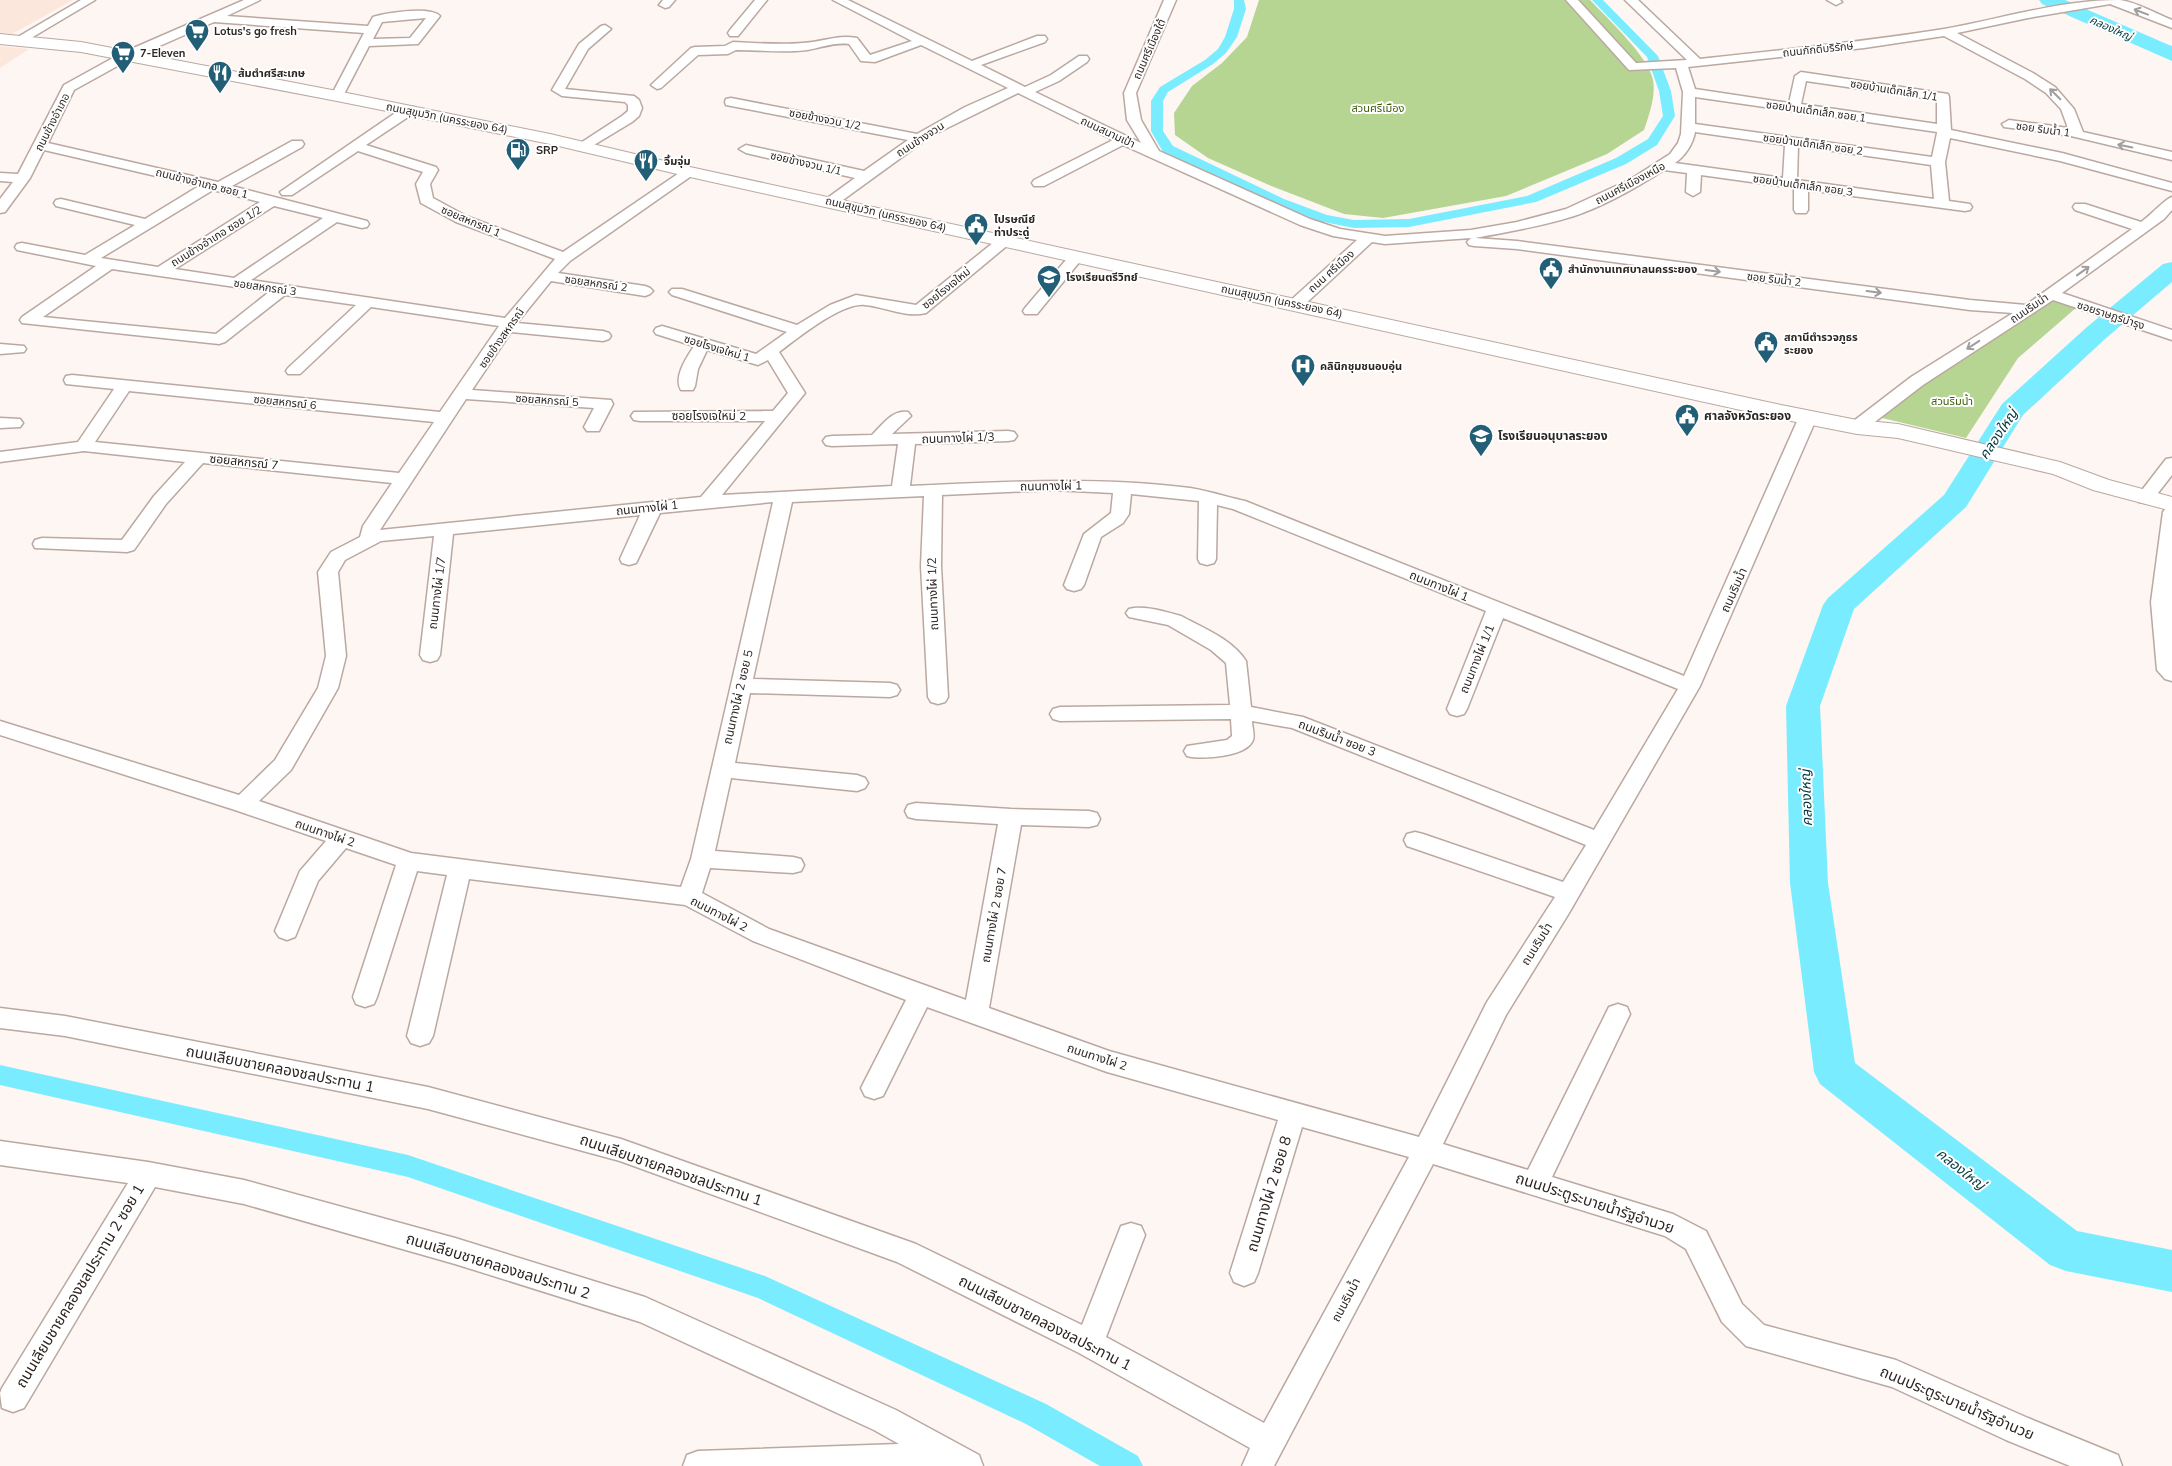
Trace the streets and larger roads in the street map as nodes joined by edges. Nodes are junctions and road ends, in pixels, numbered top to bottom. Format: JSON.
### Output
{"nodes":[{"id":1,"x":89,"y":0,"type":"edge"},
{"id":2,"x":254,"y":0,"type":"edge"},
{"id":3,"x":761,"y":0,"type":"edge"},
{"id":4,"x":839,"y":0,"type":"edge"},
{"id":5,"x":1170,"y":0,"type":"edge"},
{"id":6,"x":1572,"y":0,"type":"edge"},
{"id":7,"x":1631,"y":0,"type":"edge"},
{"id":8,"x":2110,"y":0,"type":"edge"},
{"id":9,"x":857,"y":3,"type":"edge"},
{"id":10,"x":213,"y":19,"type":"junction"},
{"id":11,"x":2172,"y":24,"type":"edge"},
{"id":12,"x":374,"y":25,"type":"junction"},
{"id":13,"x":605,"y":29,"type":"dead end"},
{"id":14,"x":1946,"y":32,"type":"junction"},
{"id":15,"x":734,"y":33,"type":"dead end"},
{"id":16,"x":1041,"y":39,"type":"dead end"},
{"id":17,"x":8,"y":40,"type":"edge"},
{"id":18,"x":922,"y":41,"type":"junction"},
{"id":19,"x":365,"y":43,"type":"junction"},
{"id":20,"x":800,"y":47,"type":"junction"},
{"id":21,"x":126,"y":56,"type":"junction"},
{"id":22,"x":782,"y":58,"type":"dead end"},
{"id":23,"x":1083,"y":59,"type":"dead end"},
{"id":24,"x":1697,"y":63,"type":"junction"},
{"id":25,"x":1676,"y":64,"type":"junction"},
{"id":26,"x":971,"y":65,"type":"junction"},
{"id":27,"x":657,"y":85,"type":"dead end"},
{"id":28,"x":1020,"y":91,"type":"junction"},
{"id":29,"x":1689,"y":92,"type":"junction"},
{"id":30,"x":336,"y":96,"type":"junction"},
{"id":31,"x":731,"y":102,"type":"dead end"},
{"id":32,"x":1794,"y":108,"type":"junction"},
{"id":33,"x":409,"y":110,"type":"junction"},
{"id":34,"x":2009,"y":124,"type":"dead end"},
{"id":35,"x":1689,"y":127,"type":"junction"},
{"id":36,"x":2044,"y":129,"type":"junction"},
{"id":37,"x":1944,"y":131,"type":"junction"},
{"id":38,"x":2077,"y":133,"type":"junction"},
{"id":39,"x":920,"y":138,"type":"junction"},
{"id":40,"x":1123,"y":140,"type":"junction"},
{"id":41,"x":1792,"y":141,"type":"junction"},
{"id":42,"x":297,"y":144,"type":"dead end"},
{"id":43,"x":41,"y":145,"type":"junction"},
{"id":44,"x":357,"y":146,"type":"junction"},
{"id":45,"x":584,"y":148,"type":"junction"},
{"id":46,"x":746,"y":149,"type":"dead end"},
{"id":47,"x":2039,"y":152,"type":"junction"},
{"id":48,"x":1154,"y":154,"type":"junction"},
{"id":49,"x":2172,"y":156,"type":"edge"},
{"id":50,"x":1938,"y":162,"type":"junction"},
{"id":51,"x":1664,"y":166,"type":"junction"},
{"id":52,"x":1694,"y":170,"type":"junction"},
{"id":53,"x":690,"y":172,"type":"junction"},
{"id":54,"x":866,"y":176,"type":"junction"},
{"id":55,"x":0,"y":177,"type":"edge"},
{"id":56,"x":23,"y":178,"type":"junction"},
{"id":57,"x":1039,"y":183,"type":"dead end"},
{"id":58,"x":1795,"y":184,"type":"junction"},
{"id":59,"x":216,"y":186,"type":"junction"},
{"id":60,"x":2172,"y":187,"type":"edge"},
{"id":61,"x":287,"y":192,"type":"dead end"},
{"id":62,"x":1693,"y":192,"type":"dead end"},
{"id":63,"x":2172,"y":200,"type":"edge"},
{"id":64,"x":272,"y":201,"type":"junction"},
{"id":65,"x":831,"y":202,"type":"junction"},
{"id":66,"x":61,"y":203,"type":"dead end"},
{"id":67,"x":1942,"y":204,"type":"junction"},
{"id":68,"x":1965,"y":207,"type":"dead end"},
{"id":69,"x":2080,"y":207,"type":"dead end"},
{"id":70,"x":0,"y":209,"type":"edge"},
{"id":71,"x":1801,"y":210,"type":"dead end"},
{"id":72,"x":1571,"y":212,"type":"junction"},
{"id":73,"x":335,"y":217,"type":"junction"},
{"id":74,"x":145,"y":223,"type":"junction"},
{"id":75,"x":362,"y":224,"type":"dead end"},
{"id":76,"x":1518,"y":226,"type":"junction"},
{"id":77,"x":2143,"y":228,"type":"junction"},
{"id":78,"x":1501,"y":229,"type":"junction"},
{"id":79,"x":1556,"y":235,"type":"junction"},
{"id":80,"x":1367,"y":239,"type":"junction"},
{"id":81,"x":1424,"y":239,"type":"junction"},
{"id":82,"x":1004,"y":240,"type":"junction"},
{"id":83,"x":1385,"y":240,"type":"joint"},
{"id":84,"x":1517,"y":245,"type":"junction"},
{"id":85,"x":22,"y":247,"type":"dead end"},
{"id":86,"x":1546,"y":249,"type":"junction"},
{"id":87,"x":1578,"y":253,"type":"junction"},
{"id":88,"x":1076,"y":256,"type":"junction"},
{"id":89,"x":565,"y":258,"type":"junction"},
{"id":90,"x":87,"y":260,"type":"junction"},
{"id":91,"x":109,"y":264,"type":"junction"},
{"id":92,"x":160,"y":272,"type":"junction"},
{"id":93,"x":547,"y":276,"type":"junction"},
{"id":94,"x":237,"y":283,"type":"junction"},
{"id":95,"x":281,"y":290,"type":"junction"},
{"id":96,"x":645,"y":290,"type":"dead end"},
{"id":97,"x":677,"y":292,"type":"dead end"},
{"id":98,"x":2050,"y":294,"type":"junction"},
{"id":99,"x":368,"y":302,"type":"junction"},
{"id":100,"x":1296,"y":304,"type":"junction"},
{"id":101,"x":1970,"y":305,"type":"junction"},
{"id":102,"x":2029,"y":310,"type":"junction"},
{"id":103,"x":1031,"y":311,"type":"dead end"},
{"id":104,"x":508,"y":325,"type":"junction"},
{"id":105,"x":2004,"y":325,"type":"junction"},
{"id":106,"x":662,"y":331,"type":"dead end"},
{"id":107,"x":799,"y":331,"type":"junction"},
{"id":108,"x":2172,"y":335,"type":"edge"},
{"id":109,"x":602,"y":336,"type":"dead end"},
{"id":110,"x":704,"y":344,"type":"junction"},
{"id":111,"x":18,"y":349,"type":"dead end"},
{"id":112,"x":0,"y":350,"type":"edge"},
{"id":113,"x":770,"y":351,"type":"junction"},
{"id":114,"x":294,"y":370,"type":"dead end"},
{"id":115,"x":72,"y":380,"type":"dead end"},
{"id":116,"x":125,"y":385,"type":"junction"},
{"id":117,"x":687,"y":386,"type":"dead end"},
{"id":118,"x":462,"y":394,"type":"junction"},
{"id":119,"x":640,"y":416,"type":"dead end"},
{"id":120,"x":777,"y":416,"type":"junction"},
{"id":121,"x":902,"y":416,"type":"dead end"},
{"id":122,"x":1808,"y":417,"type":"junction"},
{"id":123,"x":446,"y":418,"type":"junction"},
{"id":124,"x":593,"y":427,"type":"dead end"},
{"id":125,"x":1857,"y":427,"type":"junction"},
{"id":126,"x":1008,"y":436,"type":"dead end"},
{"id":127,"x":907,"y":439,"type":"junction"},
{"id":128,"x":876,"y":440,"type":"junction"},
{"id":129,"x":832,"y":441,"type":"dead end"},
{"id":130,"x":84,"y":446,"type":"junction"},
{"id":131,"x":0,"y":457,"type":"edge"},
{"id":132,"x":198,"y":458,"type":"junction"},
{"id":133,"x":2172,"y":463,"type":"edge"},
{"id":134,"x":405,"y":479,"type":"junction"},
{"id":135,"x":1122,"y":488,"type":"junction"},
{"id":136,"x":933,"y":491,"type":"junction"},
{"id":137,"x":900,"y":492,"type":"junction"},
{"id":138,"x":784,"y":496,"type":"junction"},
{"id":139,"x":1208,"y":497,"type":"junction"},
{"id":140,"x":2145,"y":498,"type":"junction"},
{"id":141,"x":707,"y":502,"type":"junction"},
{"id":142,"x":2172,"y":504,"type":"edge"},
{"id":143,"x":654,"y":507,"type":"junction"},
{"id":144,"x":2172,"y":512,"type":"edge"},
{"id":145,"x":444,"y":530,"type":"junction"},
{"id":146,"x":373,"y":538,"type":"junction"},
{"id":147,"x":42,"y":544,"type":"dead end"},
{"id":148,"x":629,"y":560,"type":"dead end"},
{"id":149,"x":1207,"y":560,"type":"dead end"},
{"id":150,"x":1074,"y":585,"type":"dead end"},
{"id":151,"x":1497,"y":609,"type":"junction"},
{"id":152,"x":1136,"y":613,"type":"dead end"},
{"id":153,"x":430,"y":655,"type":"dead end"},
{"id":154,"x":2172,"y":674,"type":"edge"},
{"id":155,"x":741,"y":686,"type":"junction"},
{"id":156,"x":1690,"y":686,"type":"junction"},
{"id":157,"x":890,"y":690,"type":"dead end"},
{"id":158,"x":938,"y":697,"type":"dead end"},
{"id":159,"x":1457,"y":709,"type":"dead end"},
{"id":160,"x":1242,"y":712,"type":"junction"},
{"id":161,"x":1060,"y":714,"type":"dead end"},
{"id":162,"x":0,"y":728,"type":"edge"},
{"id":163,"x":1195,"y":752,"type":"dead end"},
{"id":164,"x":722,"y":769,"type":"junction"},
{"id":165,"x":857,"y":783,"type":"dead end"},
{"id":166,"x":243,"y":804,"type":"junction"},
{"id":167,"x":916,"y":811,"type":"dead end"},
{"id":168,"x":1011,"y":817,"type":"junction"},
{"id":169,"x":1089,"y":819,"type":"dead end"},
{"id":170,"x":341,"y":838,"type":"junction"},
{"id":171,"x":1415,"y":840,"type":"dead end"},
{"id":172,"x":1598,"y":841,"type":"junction"},
{"id":173,"x":702,"y":859,"type":"junction"},
{"id":174,"x":409,"y":861,"type":"junction"},
{"id":175,"x":793,"y":865,"type":"dead end"},
{"id":176,"x":460,"y":869,"type":"junction"},
{"id":177,"x":1568,"y":893,"type":"junction"},
{"id":178,"x":689,"y":897,"type":"junction"},
{"id":179,"x":287,"y":931,"type":"dead end"},
{"id":180,"x":921,"y":995,"type":"junction"},
{"id":181,"x":366,"y":997,"type":"dead end"},
{"id":182,"x":976,"y":1013,"type":"junction"},
{"id":183,"x":1618,"y":1014,"type":"dead end"},
{"id":184,"x":0,"y":1018,"type":"edge"},
{"id":185,"x":420,"y":1036,"type":"dead end"},
{"id":186,"x":874,"y":1088,"type":"dead end"},
{"id":187,"x":1293,"y":1114,"type":"junction"},
{"id":188,"x":1426,"y":1150,"type":"junction"},
{"id":189,"x":0,"y":1153,"type":"edge"},
{"id":190,"x":148,"y":1174,"type":"junction"},
{"id":191,"x":1535,"y":1184,"type":"junction"},
{"id":192,"x":1131,"y":1235,"type":"dead end"},
{"id":193,"x":1244,"y":1273,"type":"dead end"},
{"id":194,"x":1089,"y":1343,"type":"junction"},
{"id":195,"x":13,"y":1398,"type":"dead end"},
{"id":196,"x":1264,"y":1452,"type":"edge"},
{"id":197,"x":882,"y":1462,"type":"edge"},
{"id":198,"x":965,"y":1464,"type":"edge"},
{"id":199,"x":698,"y":1466,"type":"edge"},
{"id":200,"x":2107,"y":1466,"type":"edge"}],
"edges":[{"from":1,"to":17,"type":"street"},
{"from":2,"to":10,"type":"street"},
{"from":3,"to":15,"type":"street"},
{"from":4,"to":9,"type":"street","name":"ถนนสนามเป้า"},
{"from":5,"to":48,"type":"street","name":"ถนนศรีเมืองใต้"},
{"from":6,"to":25,"type":"street","name":"ถนนภักดีบริรักษ์"},
{"from":7,"to":24,"type":"street"},
{"from":11,"to":8,"type":"street","one_way":true},
{"from":8,"to":14,"type":"street","name":"ถนนภักดีบริรักษ์"},
{"from":9,"to":18,"type":"street","name":"ถนนสนามเป้า"},
{"from":10,"to":12,"type":"street"},
{"from":10,"to":21,"type":"street"},
{"from":12,"to":19,"type":"street"},
{"from":12,"to":19,"type":"street"},
{"from":13,"to":45,"type":"street"},
{"from":14,"to":24,"type":"street","name":"ถนนภักดีบริรักษ์"},
{"from":38,"to":14,"type":"street","one_way":true},
{"from":16,"to":26,"type":"street"},
{"from":17,"to":21,"type":"street","name":"ถนนสุขุมวิท (นครระยอง 64)"},
{"from":18,"to":20,"type":"street"},
{"from":18,"to":26,"type":"street","name":"ถนนสนามเป้า"},
{"from":19,"to":30,"type":"street"},
{"from":20,"to":22,"type":"street"},
{"from":20,"to":27,"type":"street"},
{"from":21,"to":30,"type":"street","name":"ถนนสุขุมวิท (นครระยอง 64)"},
{"from":21,"to":43,"type":"street","name":"ถนนข้างอำเภอ"},
{"from":23,"to":28,"type":"street","name":"ถนนข้างจวน"},
{"from":24,"to":25,"type":"street","name":"ถนนภักดีบริรักษ์"},
{"from":25,"to":29,"type":"street","name":"ถนนศรีเมืองเหนือ"},
{"from":26,"to":28,"type":"street","name":"ถนนสนามเป้า"},
{"from":28,"to":39,"type":"street","name":"ถนนข้างจวน"},
{"from":28,"to":40,"type":"street","name":"ถนนสนามเป้า"},
{"from":29,"to":32,"type":"street","name":"ซอยบ้านเด็กเล็ก ซอย 1"},
{"from":29,"to":35,"type":"street","name":"ถนนศรีเมืองเหนือ"},
{"from":30,"to":33,"type":"street","name":"ถนนสุขุมวิท (นครระยอง 64)"},
{"from":31,"to":39,"type":"street","name":"ซอยข้างจวน 1/2"},
{"from":32,"to":37,"type":"street","name":"ซอยบ้านเด็กเล็ก ซอย 1"},
{"from":32,"to":37,"type":"street","name":"ซอยบ้านเด็กเล็ก 1/1"},
{"from":33,"to":44,"type":"street"},
{"from":33,"to":45,"type":"street","name":"ถนนสุขุมวิท (นครระยอง 64)"},
{"from":34,"to":36,"type":"street","name":"ซอย ริมน้ำ 1"},
{"from":35,"to":41,"type":"street","name":"ซอยบ้านเด็กเล็ก ซอย 2"},
{"from":35,"to":51,"type":"street","name":"ถนนศรีเมืองเหนือ"},
{"from":36,"to":38,"type":"street","name":"ซอย ริมน้ำ 1"},
{"from":36,"to":47,"type":"street"},
{"from":37,"to":47,"type":"street"},
{"from":37,"to":50,"type":"street","name":"ซอยบ้านเด็กเล็ก 1/1"},
{"from":49,"to":38,"type":"street","one_way":true},
{"from":39,"to":54,"type":"street","name":"ถนนข้างจวน"},
{"from":40,"to":48,"type":"street","name":"ถนนสนามเป้า"},
{"from":40,"to":57,"type":"street"},
{"from":41,"to":50,"type":"street","name":"ซอยบ้านเด็กเล็ก ซอย 2"},
{"from":41,"to":58,"type":"street"},
{"from":42,"to":59,"type":"street"},
{"from":43,"to":56,"type":"street","name":"ถนนข้างอำเภอ"},
{"from":43,"to":59,"type":"street","name":"ถนนข้างอำเภอ ซอย 1"},
{"from":44,"to":61,"type":"street"},
{"from":44,"to":89,"type":"street","name":"ซอยสหกรณ์ 1"},
{"from":45,"to":53,"type":"street","name":"ถนนสุขุมวิท (นครระยอง 64)"},
{"from":46,"to":54,"type":"street","name":"ซอยข้างจวน 1/1"},
{"from":47,"to":60,"type":"street"},
{"from":48,"to":80,"type":"street","name":"ถนนสนามเป้า"},
{"from":50,"to":67,"type":"street","name":"ซอยบ้านเด็กเล็ก 1/1"},
{"from":51,"to":52,"type":"street","name":"ซอยบ้านเด็กเล็ก ซอย 3"},
{"from":51,"to":72,"type":"street","name":"ถนนศรีเมืองเหนือ"},
{"from":52,"to":58,"type":"street","name":"ซอยบ้านเด็กเล็ก ซอย 3"},
{"from":52,"to":62,"type":"street"},
{"from":53,"to":65,"type":"street","name":"ถนนสุขุมวิท (นครระยอง 64)"},
{"from":53,"to":89,"type":"street","name":"ซอยข้างสหกรณ์"},
{"from":54,"to":65,"type":"street","name":"ถนนข้างจวน"},
{"from":55,"to":56,"type":"street"},
{"from":56,"to":70,"type":"street","name":"ถนนข้างอำเภอ"},
{"from":58,"to":67,"type":"street","name":"ซอยบ้านเด็กเล็ก ซอย 3"},
{"from":58,"to":71,"type":"street"},
{"from":59,"to":64,"type":"street","name":"ถนนข้างอำเภอ ซอย 1"},
{"from":59,"to":74,"type":"street"},
{"from":63,"to":77,"type":"street","name":"ถนนริมน้ำ"},
{"from":64,"to":73,"type":"street","name":"ถนนข้างอำเภอ ซอย 1"},
{"from":64,"to":92,"type":"street","name":"ถนนข้างอำเภอ ซอย 1/2"},
{"from":65,"to":82,"type":"street","name":"ถนนสุขุมวิท (นครระยอง 64)"},
{"from":66,"to":74,"type":"street"},
{"from":67,"to":68,"type":"street","name":"ซอยบ้านเด็กเล็ก ซอย 3"},
{"from":69,"to":77,"type":"street"},
{"from":72,"to":76,"type":"street","name":"ถนนศรีเมืองเหนือ"},
{"from":72,"to":79,"type":"street"},
{"from":73,"to":75,"type":"street","name":"ถนนข้างอำเภอ ซอย 1"},
{"from":73,"to":94,"type":"street"},
{"from":74,"to":90,"type":"street"},
{"from":76,"to":78,"type":"street","name":"ถนนศรีเมืองเหนือ"},
{"from":76,"to":79,"type":"street","name":"ถนนศรีเมืองเหนือ"},
{"from":98,"to":77,"type":"street","name":"ถนนริมน้ำ","one_way":true},
{"from":78,"to":81,"type":"street","name":"ถนนศรีเมืองเหนือ"},
{"from":78,"to":84,"type":"street"},
{"from":79,"to":86,"type":"street"},
{"from":79,"to":87,"type":"street","name":"ซอย ริมน้ำ 2"},
{"from":80,"to":83,"type":"street","name":"ถนนสนามเป้า"},
{"from":80,"to":100,"type":"street","name":"ถนน ศรีเมือง"},
{"from":81,"to":83,"type":"street","name":"ถนนศรีเมืองเหนือ"},
{"from":81,"to":84,"type":"street","name":"ซอย ริมน้ำ 2"},
{"from":82,"to":88,"type":"street","name":"ถนนสุขุมวิท (นครระยอง 64)"},
{"from":82,"to":107,"type":"street","name":"ซอยโรงเจใหม่"},
{"from":84,"to":86,"type":"street","name":"ซอย ริมน้ำ 2"},
{"from":85,"to":90,"type":"street","name":"ซอยสหกรณ์ 3"},
{"from":86,"to":87,"type":"street","name":"ซอย ริมน้ำ 2"},
{"from":87,"to":101,"type":"street","name":"ซอย ริมน้ำ 2","one_way":true},
{"from":88,"to":100,"type":"street","name":"ถนนสุขุมวิท (นครระยอง 64)"},
{"from":88,"to":103,"type":"street"},
{"from":89,"to":93,"type":"street","name":"ซอยข้างสหกรณ์"},
{"from":90,"to":91,"type":"street","name":"ซอยสหกรณ์ 3"},
{"from":91,"to":92,"type":"street","name":"ซอยสหกรณ์ 3"},
{"from":91,"to":95,"type":"street"},
{"from":92,"to":94,"type":"street","name":"ซอยสหกรณ์ 3"},
{"from":93,"to":96,"type":"street","name":"ซอยสหกรณ์ 2"},
{"from":93,"to":104,"type":"street","name":"ซอยข้างสหกรณ์"},
{"from":94,"to":95,"type":"street","name":"ซอยสหกรณ์ 3"},
{"from":95,"to":99,"type":"street","name":"ซอยสหกรณ์ 3"},
{"from":97,"to":107,"type":"street"},
{"from":98,"to":102,"type":"street","name":"ถนนริมน้ำ"},
{"from":98,"to":108,"type":"street","name":"ซอยราษฎร์บำรุง"},
{"from":99,"to":104,"type":"street","name":"ซอยสหกรณ์ 3"},
{"from":99,"to":114,"type":"street"},
{"from":100,"to":122,"type":"street","name":"ถนนสุขุมวิท (นครระยอง 64)"},
{"from":101,"to":102,"type":"street","name":"ซอย ริมน้ำ 2"},
{"from":101,"to":105,"type":"street","name":"ซอย ริมน้ำ 2"},
{"from":102,"to":105,"type":"street","name":"ถนนริมน้ำ"},
{"from":104,"to":109,"type":"street","name":"ซอยสหกรณ์ 3"},
{"from":104,"to":118,"type":"street","name":"ซอยข้างสหกรณ์"},
{"from":105,"to":125,"type":"street","name":"ถนนริมน้ำ","one_way":true},
{"from":106,"to":110,"type":"street","name":"ซอยโรงเจใหม่ 1"},
{"from":107,"to":113,"type":"street","name":"ซอยโรงเจใหม่"},
{"from":110,"to":113,"type":"street","name":"ซอยโรงเจใหม่ 1"},
{"from":110,"to":117,"type":"street"},
{"from":111,"to":112,"type":"street"},
{"from":113,"to":120,"type":"street"},
{"from":115,"to":116,"type":"street","name":"ซอยสหกรณ์ 6"},
{"from":116,"to":123,"type":"street","name":"ซอยสหกรณ์ 6"},
{"from":116,"to":130,"type":"street"},
{"from":118,"to":123,"type":"street","name":"ซอยข้างสหกรณ์"},
{"from":118,"to":124,"type":"street","name":"ซอยสหกรณ์ 5"},
{"from":119,"to":120,"type":"street","name":"ซอยโรงเจใหม่ 2"},
{"from":120,"to":141,"type":"street"},
{"from":121,"to":128,"type":"street"},
{"from":122,"to":125,"type":"street","name":"ถนนสุขุมวิท (นครระยอง 64)"},
{"from":122,"to":156,"type":"street","name":"ถนนริมน้ำ"},
{"from":123,"to":134,"type":"street","name":"ซอยข้างสหกรณ์"},
{"from":125,"to":140,"type":"street","name":"ถนนสุขุมวิท (นครระยอง 64)"},
{"from":126,"to":127,"type":"street","name":"ถนนทางไผ่ 1/3"},
{"from":127,"to":128,"type":"street","name":"ถนนทางไผ่ 1/3"},
{"from":127,"to":137,"type":"street","name":"ถนนทางไผ่ 1/3"},
{"from":128,"to":129,"type":"street","name":"ถนนทางไผ่ 1/3"},
{"from":130,"to":131,"type":"street","name":"ซอยสหกรณ์ 7"},
{"from":130,"to":132,"type":"street","name":"ซอยสหกรณ์ 7"},
{"from":132,"to":134,"type":"street","name":"ซอยสหกรณ์ 7"},
{"from":132,"to":147,"type":"street"},
{"from":133,"to":140,"type":"street"},
{"from":134,"to":146,"type":"street","name":"ซอยข้างสหกรณ์"},
{"from":135,"to":136,"type":"street","name":"ถนนทางไผ่ 1"},
{"from":135,"to":139,"type":"street","name":"ถนนทางไผ่ 1"},
{"from":135,"to":150,"type":"street"},
{"from":136,"to":137,"type":"street","name":"ถนนทางไผ่ 1"},
{"from":136,"to":158,"type":"street","name":"ถนนทางไผ่ 1/2"},
{"from":137,"to":138,"type":"street","name":"ถนนทางไผ่ 1"},
{"from":138,"to":141,"type":"street","name":"ถนนทางไผ่ 1"},
{"from":138,"to":155,"type":"street","name":"ถนนทางไผ่ 2 ซอย 5"},
{"from":139,"to":149,"type":"street"},
{"from":139,"to":151,"type":"street","name":"ถนนทางไผ่ 1"},
{"from":140,"to":142,"type":"street","name":"ถนนสุขุมวิท (นครระยอง 64)"},
{"from":141,"to":143,"type":"street","name":"ถนนทางไผ่ 1"},
{"from":143,"to":145,"type":"street","name":"ถนนทางไผ่ 1"},
{"from":143,"to":148,"type":"street"},
{"from":144,"to":154,"type":"street"},
{"from":145,"to":146,"type":"street","name":"ถนนทางไผ่ 1"},
{"from":145,"to":153,"type":"street","name":"ถนนทางไผ่ 1/7"},
{"from":146,"to":166,"type":"street"},
{"from":151,"to":156,"type":"street","name":"ถนนทางไผ่ 1"},
{"from":151,"to":159,"type":"street","name":"ถนนทางไผ่ 1/1"},
{"from":152,"to":160,"type":"street"},
{"from":155,"to":157,"type":"street"},
{"from":155,"to":164,"type":"street","name":"ถนนทางไผ่ 2 ซอย 5"},
{"from":156,"to":172,"type":"street","name":"ถนนริมน้ำ"},
{"from":160,"to":161,"type":"street","name":"ถนนริมน้ำ ซอย 3"},
{"from":160,"to":163,"type":"street"},
{"from":160,"to":172,"type":"street","name":"ถนนริมน้ำ ซอย 3"},
{"from":162,"to":166,"type":"street","name":"ถนนทางไผ่ 2"},
{"from":164,"to":165,"type":"street"},
{"from":164,"to":173,"type":"street","name":"ถนนทางไผ่ 2 ซอย 5"},
{"from":166,"to":170,"type":"street","name":"ถนนทางไผ่ 2"},
{"from":167,"to":168,"type":"street"},
{"from":168,"to":169,"type":"street"},
{"from":168,"to":182,"type":"street","name":"ถนนทางไผ่ 2 ซอย 7"},
{"from":170,"to":174,"type":"street","name":"ถนนทางไผ่ 2"},
{"from":170,"to":179,"type":"street"},
{"from":171,"to":177,"type":"street"},
{"from":172,"to":177,"type":"street","name":"ถนนริมน้ำ"},
{"from":173,"to":175,"type":"street"},
{"from":173,"to":178,"type":"street","name":"ถนนทางไผ่ 2 ซอย 5"},
{"from":174,"to":176,"type":"street","name":"ถนนทางไผ่ 2"},
{"from":174,"to":181,"type":"street"},
{"from":176,"to":178,"type":"street","name":"ถนนทางไผ่ 2"},
{"from":176,"to":185,"type":"street"},
{"from":177,"to":188,"type":"street","name":"ถนนริมน้ำ"},
{"from":178,"to":180,"type":"street","name":"ถนนทางไผ่ 2"},
{"from":180,"to":182,"type":"street","name":"ถนนทางไผ่ 2"},
{"from":180,"to":186,"type":"street"},
{"from":182,"to":187,"type":"street","name":"ถนนทางไผ่ 2"},
{"from":183,"to":191,"type":"street"},
{"from":184,"to":194,"type":"street","name":"ถนนเลียบชายคลองชลประทาน 1"},
{"from":187,"to":188,"type":"street","name":"ถนนทางไผ่ 2"},
{"from":187,"to":193,"type":"street","name":"ถนนทางไผ่ 2 ซอย 8"},
{"from":188,"to":191,"type":"street","name":"ถนนประตูระบายน้ำรัฐอำนวย"},
{"from":188,"to":196,"type":"street","name":"ถนนริมน้ำ"},
{"from":189,"to":190,"type":"street","name":"ถนนเลียบชายคลองชลประทาน 2"},
{"from":190,"to":195,"type":"street","name":"ถนนเลียบชายคลองชลประทาน 2 ซอย 1"},
{"from":190,"to":198,"type":"street","name":"ถนนเลียบชายคลองชลประทาน 2"},
{"from":191,"to":200,"type":"street","name":"ถนนประตูระบายน้ำรัฐอำนวย"},
{"from":192,"to":194,"type":"street"},
{"from":194,"to":196,"type":"street","name":"ถนนเลียบชายคลองชลประทาน 1"},
{"from":197,"to":198,"type":"street"},
{"from":197,"to":199,"type":"street"}]}
